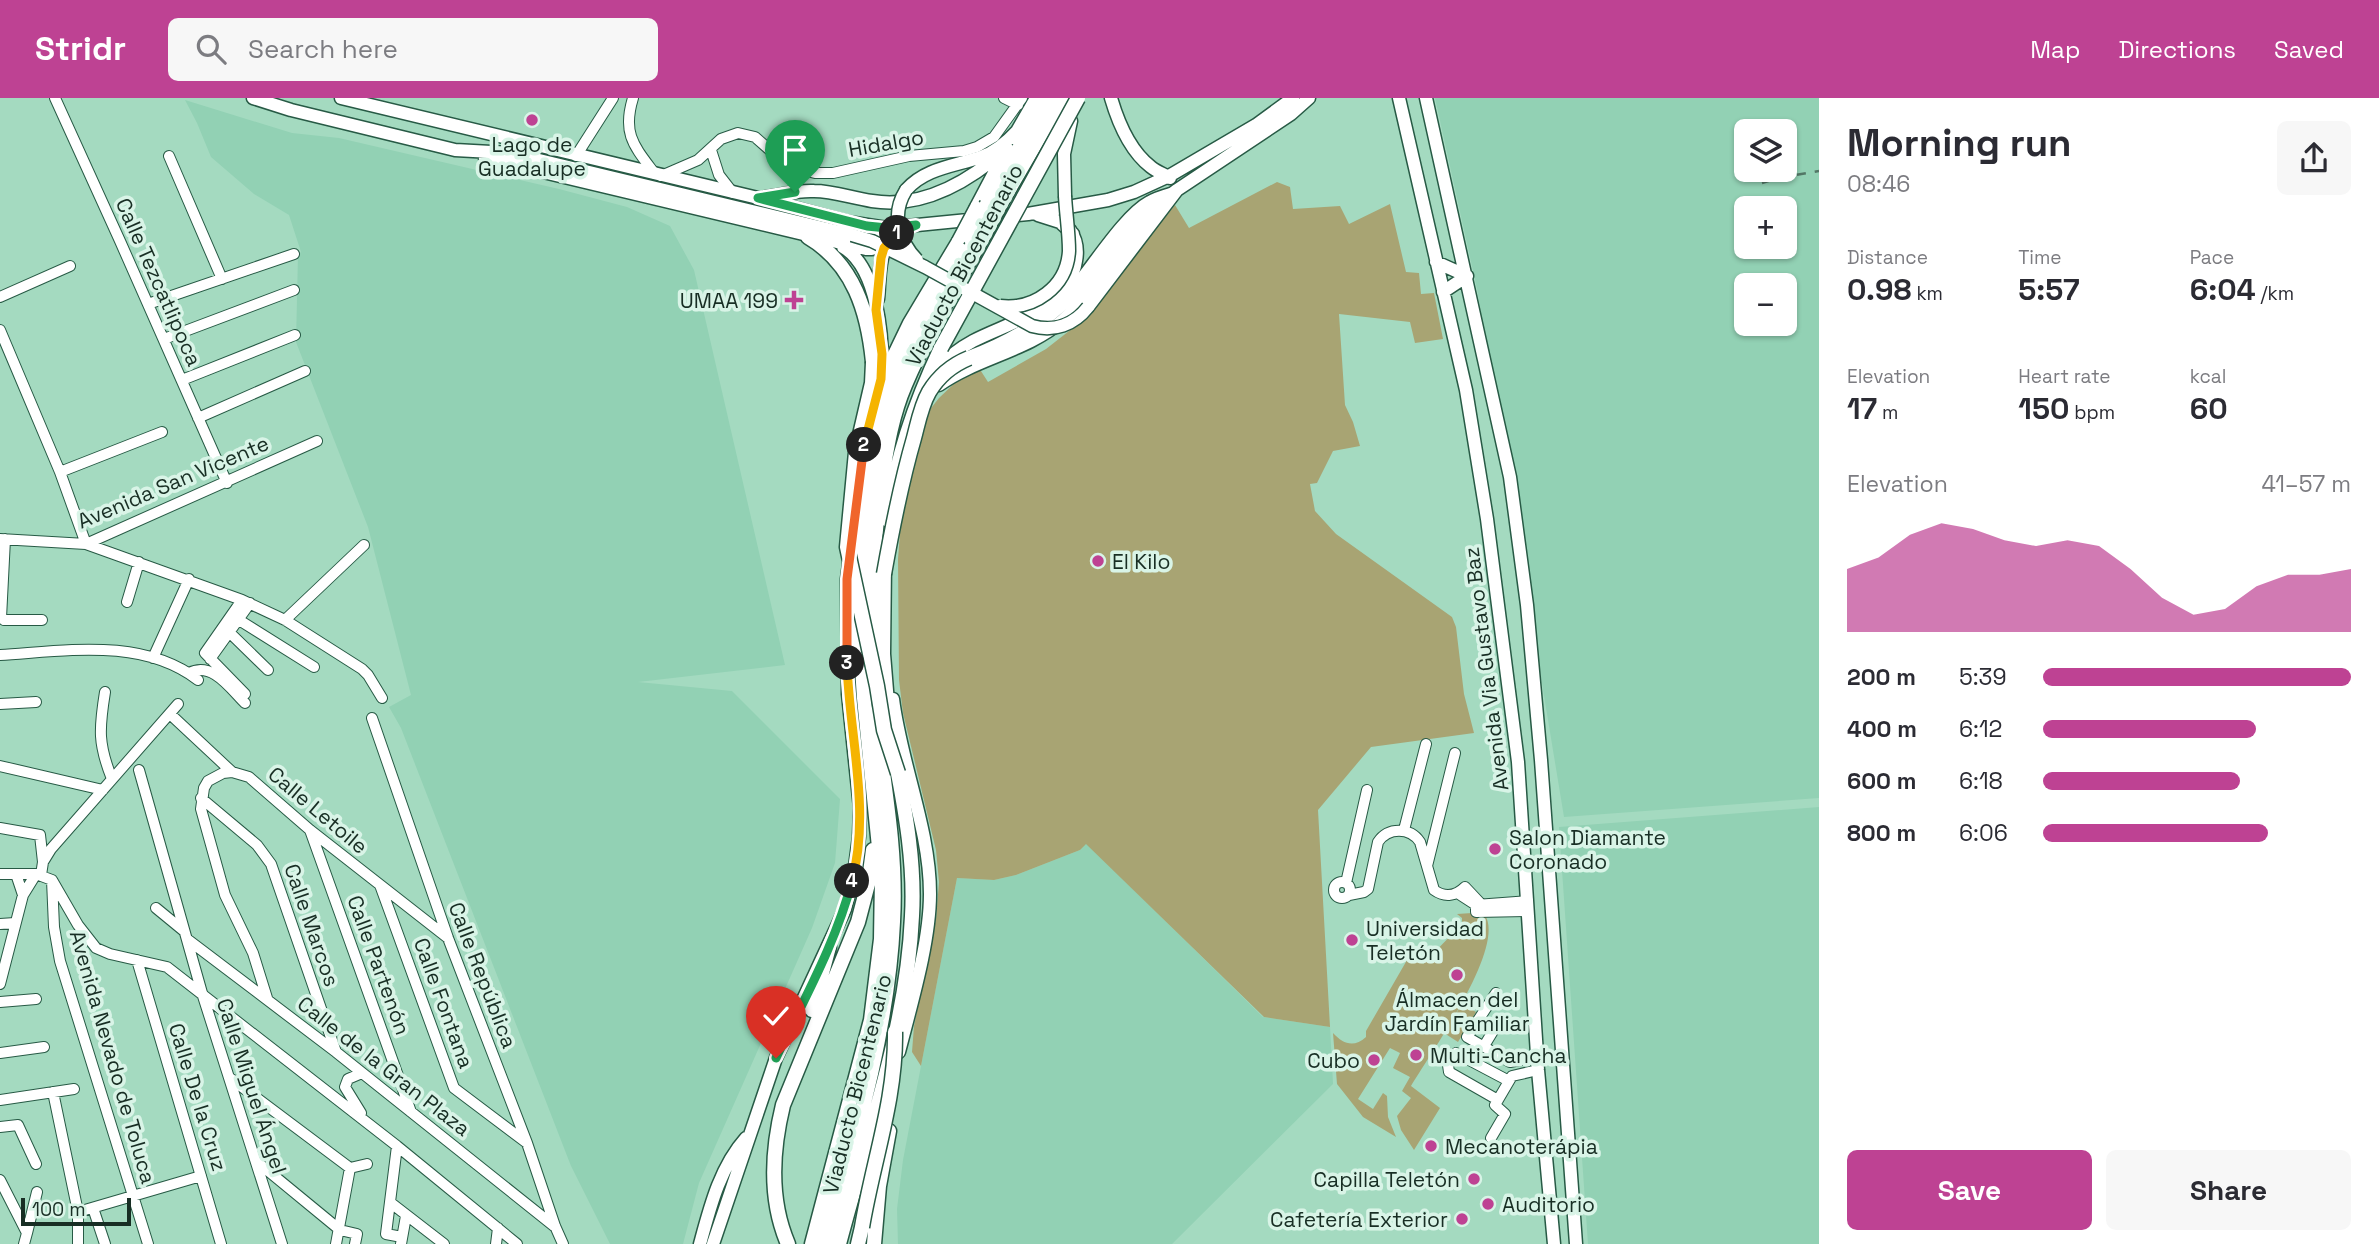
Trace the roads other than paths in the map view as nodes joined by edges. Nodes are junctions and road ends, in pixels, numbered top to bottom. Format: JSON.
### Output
{"nodes":[{"id":1,"x":55,"y":98,"type":"edge"},
{"id":2,"x":253,"y":98,"type":"edge"},
{"id":3,"x":341,"y":98,"type":"edge"},
{"id":4,"x":613,"y":98,"type":"edge"},
{"id":5,"x":633,"y":98,"type":"edge"},
{"id":6,"x":1004,"y":98,"type":"edge"},
{"id":7,"x":1036,"y":98,"type":"edge"},
{"id":8,"x":1048,"y":98,"type":"edge"},
{"id":9,"x":1062,"y":98,"type":"edge"},
{"id":10,"x":1078,"y":98,"type":"edge"},
{"id":11,"x":1085,"y":98,"type":"edge"},
{"id":12,"x":1111,"y":98,"type":"edge"},
{"id":13,"x":1293,"y":98,"type":"edge"},
{"id":14,"x":1399,"y":98,"type":"edge"},
{"id":15,"x":1426,"y":98,"type":"edge"},
{"id":16,"x":1307,"y":99,"type":"edge"},
{"id":17,"x":1020,"y":101,"type":"edge"},
{"id":18,"x":1071,"y":121,"type":"junction"},
{"id":19,"x":1017,"y":131,"type":"junction"},
{"id":20,"x":1007,"y":148,"type":"junction"},
{"id":21,"x":455,"y":150,"type":"junction"},
{"id":22,"x":711,"y":150,"type":"junction"},
{"id":23,"x":169,"y":156,"type":"dead end"},
{"id":24,"x":576,"y":156,"type":"junction"},
{"id":25,"x":658,"y":175,"type":"junction"},
{"id":26,"x":1169,"y":176,"type":"junction"},
{"id":27,"x":734,"y":193,"type":"junction"},
{"id":28,"x":1174,"y":193,"type":"junction"},
{"id":29,"x":758,"y":198,"type":"junction"},
{"id":30,"x":988,"y":205,"type":"junction"},
{"id":31,"x":1027,"y":208,"type":"junction"},
{"id":32,"x":916,"y":225,"type":"junction"},
{"id":33,"x":872,"y":227,"type":"junction"},
{"id":34,"x":1070,"y":230,"type":"junction"},
{"id":35,"x":808,"y":237,"type":"junction"},
{"id":36,"x":963,"y":239,"type":"junction"},
{"id":37,"x":834,"y":243,"type":"junction"},
{"id":38,"x":293,"y":254,"type":"dead end"},
{"id":39,"x":1436,"y":262,"type":"junction"},
{"id":40,"x":841,"y":263,"type":"junction"},
{"id":41,"x":70,"y":267,"type":"dead end"},
{"id":42,"x":925,"y":267,"type":"junction"},
{"id":43,"x":1467,"y":276,"type":"junction"},
{"id":44,"x":222,"y":279,"type":"junction"},
{"id":45,"x":1081,"y":281,"type":"junction"},
{"id":46,"x":293,"y":290,"type":"dead end"},
{"id":47,"x":1444,"y":292,"type":"junction"},
{"id":48,"x":864,"y":293,"type":"junction"},
{"id":49,"x":0,"y":297,"type":"edge"},
{"id":50,"x":148,"y":304,"type":"junction"},
{"id":51,"x":993,"y":304,"type":"junction"},
{"id":52,"x":876,"y":310,"type":"junction"},
{"id":53,"x":866,"y":322,"type":"junction"},
{"id":54,"x":0,"y":330,"type":"edge"},
{"id":55,"x":295,"y":335,"type":"dead end"},
{"id":56,"x":164,"y":339,"type":"junction"},
{"id":57,"x":879,"y":369,"type":"junction"},
{"id":58,"x":305,"y":370,"type":"dead end"},
{"id":59,"x":934,"y":371,"type":"junction"},
{"id":60,"x":182,"y":380,"type":"junction"},
{"id":61,"x":920,"y":404,"type":"junction"},
{"id":62,"x":198,"y":418,"type":"junction"},
{"id":63,"x":162,"y":432,"type":"dead end"},
{"id":64,"x":317,"y":441,"type":"dead end"},
{"id":65,"x":60,"y":472,"type":"junction"},
{"id":66,"x":227,"y":483,"type":"junction"},
{"id":67,"x":2,"y":539,"type":"edge"},
{"id":68,"x":86,"y":544,"type":"junction"},
{"id":69,"x":364,"y":545,"type":"dead end"},
{"id":70,"x":139,"y":562,"type":"junction"},
{"id":71,"x":884,"y":574,"type":"junction"},
{"id":72,"x":189,"y":579,"type":"junction"},
{"id":73,"x":246,"y":601,"type":"junction"},
{"id":74,"x":127,"y":602,"type":"dead end"},
{"id":75,"x":1,"y":618,"type":"edge"},
{"id":76,"x":42,"y":620,"type":"dead end"},
{"id":77,"x":239,"y":620,"type":"junction"},
{"id":78,"x":285,"y":620,"type":"junction"},
{"id":79,"x":229,"y":632,"type":"junction"},
{"id":80,"x":0,"y":655,"type":"edge"},
{"id":81,"x":207,"y":656,"type":"junction"},
{"id":82,"x":153,"y":658,"type":"junction"},
{"id":83,"x":314,"y":667,"type":"dead end"},
{"id":84,"x":268,"y":670,"type":"dead end"},
{"id":85,"x":105,"y":692,"type":"dead end"},
{"id":86,"x":382,"y":698,"type":"dead end"},
{"id":87,"x":36,"y":702,"type":"dead end"},
{"id":88,"x":0,"y":704,"type":"edge"},
{"id":89,"x":178,"y":704,"type":"dead end"},
{"id":90,"x":170,"y":714,"type":"junction"},
{"id":91,"x":372,"y":718,"type":"dead end"},
{"id":92,"x":1426,"y":744,"type":"dead end"},
{"id":93,"x":1455,"y":753,"type":"dead end"},
{"id":94,"x":0,"y":766,"type":"edge"},
{"id":95,"x":139,"y":770,"type":"dead end"},
{"id":96,"x":232,"y":772,"type":"junction"},
{"id":97,"x":898,"y":773,"type":"junction"},
{"id":98,"x":112,"y":779,"type":"junction"},
{"id":99,"x":103,"y":790,"type":"junction"},
{"id":100,"x":1367,"y":790,"type":"dead end"},
{"id":101,"x":201,"y":798,"type":"junction"},
{"id":102,"x":877,"y":821,"type":"junction"},
{"id":103,"x":0,"y":828,"type":"edge"},
{"id":104,"x":310,"y":830,"type":"junction"},
{"id":105,"x":1404,"y":830,"type":"junction"},
{"id":106,"x":43,"y":862,"type":"junction"},
{"id":107,"x":1427,"y":867,"type":"junction"},
{"id":108,"x":0,"y":874,"type":"edge"},
{"id":109,"x":16,"y":874,"type":"junction"},
{"id":110,"x":44,"y":876,"type":"junction"},
{"id":111,"x":1526,"y":876,"type":"junction"},
{"id":112,"x":1346,"y":883,"type":"junction"},
{"id":113,"x":380,"y":885,"type":"junction"},
{"id":114,"x":1550,"y":890,"type":"junction"},
{"id":115,"x":23,"y":895,"type":"junction"},
{"id":116,"x":1349,"y":895,"type":"junction"},
{"id":117,"x":1528,"y":906,"type":"junction"},
{"id":118,"x":156,"y":908,"type":"dead end"},
{"id":119,"x":1552,"y":919,"type":"junction"},
{"id":120,"x":15,"y":923,"type":"junction"},
{"id":121,"x":0,"y":924,"type":"edge"},
{"id":122,"x":186,"y":935,"type":"junction"},
{"id":123,"x":448,"y":938,"type":"junction"},
{"id":124,"x":828,"y":947,"type":"junction"},
{"id":125,"x":4,"y":952,"type":"edge"},
{"id":126,"x":137,"y":961,"type":"junction"},
{"id":127,"x":0,"y":984,"type":"edge"},
{"id":128,"x":202,"y":993,"type":"junction"},
{"id":129,"x":1496,"y":993,"type":"dead end"},
{"id":130,"x":267,"y":998,"type":"junction"},
{"id":131,"x":36,"y":999,"type":"dead end"},
{"id":132,"x":0,"y":1002,"type":"edge"},
{"id":133,"x":1497,"y":1023,"type":"dead end"},
{"id":134,"x":895,"y":1032,"type":"junction"},
{"id":135,"x":1467,"y":1037,"type":"junction"},
{"id":136,"x":1484,"y":1046,"type":"junction"},
{"id":137,"x":44,"y":1047,"type":"dead end"},
{"id":138,"x":899,"y":1050,"type":"junction"},
{"id":139,"x":336,"y":1052,"type":"junction"},
{"id":140,"x":0,"y":1053,"type":"edge"},
{"id":141,"x":1456,"y":1054,"type":"junction"},
{"id":142,"x":1537,"y":1064,"type":"junction"},
{"id":143,"x":362,"y":1073,"type":"junction"},
{"id":144,"x":230,"y":1078,"type":"junction"},
{"id":145,"x":1509,"y":1082,"type":"junction"},
{"id":146,"x":74,"y":1089,"type":"dead end"},
{"id":147,"x":53,"y":1092,"type":"junction"},
{"id":148,"x":0,"y":1100,"type":"edge"},
{"id":149,"x":1498,"y":1100,"type":"junction"},
{"id":150,"x":783,"y":1105,"type":"junction"},
{"id":151,"x":411,"y":1112,"type":"junction"},
{"id":152,"x":367,"y":1122,"type":"junction"},
{"id":153,"x":0,"y":1127,"type":"edge"},
{"id":154,"x":750,"y":1132,"type":"junction"},
{"id":155,"x":1491,"y":1138,"type":"dead end"},
{"id":156,"x":527,"y":1143,"type":"junction"},
{"id":157,"x":397,"y":1146,"type":"junction"},
{"id":158,"x":256,"y":1161,"type":"junction"},
{"id":159,"x":36,"y":1164,"type":"dead end"},
{"id":160,"x":367,"y":1164,"type":"dead end"},
{"id":161,"x":349,"y":1168,"type":"junction"},
{"id":162,"x":201,"y":1176,"type":"junction"},
{"id":163,"x":0,"y":1180,"type":"edge"},
{"id":164,"x":37,"y":1192,"type":"dead end"},
{"id":165,"x":134,"y":1196,"type":"junction"},
{"id":166,"x":391,"y":1203,"type":"junction"},
{"id":167,"x":93,"y":1208,"type":"junction"},
{"id":168,"x":78,"y":1212,"type":"junction"},
{"id":169,"x":406,"y":1216,"type":"junction"},
{"id":170,"x":555,"y":1226,"type":"junction"},
{"id":171,"x":498,"y":1228,"type":"junction"},
{"id":172,"x":340,"y":1230,"type":"junction"},
{"id":173,"x":27,"y":1233,"type":"junction"},
{"id":174,"x":401,"y":1241,"type":"edge"},
{"id":175,"x":24,"y":1244,"type":"edge"},
{"id":176,"x":78,"y":1244,"type":"edge"},
{"id":177,"x":105,"y":1244,"type":"edge"},
{"id":178,"x":148,"y":1244,"type":"edge"},
{"id":179,"x":221,"y":1244,"type":"edge"},
{"id":180,"x":282,"y":1244,"type":"edge"},
{"id":181,"x":336,"y":1244,"type":"edge"},
{"id":182,"x":355,"y":1244,"type":"edge"},
{"id":183,"x":444,"y":1244,"type":"edge"},
{"id":184,"x":496,"y":1244,"type":"edge"},
{"id":185,"x":517,"y":1244,"type":"edge"},
{"id":186,"x":563,"y":1244,"type":"edge"},
{"id":187,"x":700,"y":1244,"type":"edge"},
{"id":188,"x":713,"y":1244,"type":"edge"},
{"id":189,"x":788,"y":1244,"type":"edge"},
{"id":190,"x":812,"y":1244,"type":"edge"},
{"id":191,"x":825,"y":1244,"type":"edge"},
{"id":192,"x":839,"y":1244,"type":"edge"},
{"id":193,"x":845,"y":1244,"type":"edge"},
{"id":194,"x":860,"y":1244,"type":"edge"},
{"id":195,"x":874,"y":1244,"type":"edge"},
{"id":196,"x":1554,"y":1244,"type":"edge"},
{"id":197,"x":1576,"y":1244,"type":"edge"}],
"edges":[{"from":1,"to":50,"type":"street","name":"Calle Tezcatlipoca"},
{"from":2,"to":21,"type":"main road"},
{"from":3,"to":24,"type":"main road"},
{"from":4,"to":24,"type":"street"},
{"from":5,"to":25,"type":"street"},
{"from":6,"to":17,"type":"street"},
{"from":7,"to":19,"type":"main road"},
{"from":8,"to":30,"type":"highway"},
{"from":9,"to":30,"type":"highway"},
{"from":10,"to":71,"type":"highway","name":"Viaducto Bicentenario","bridge":true},
{"from":11,"to":18,"type":"main road"},
{"from":12,"to":26,"type":"main road"},
{"from":13,"to":26,"type":"main road"},
{"from":14,"to":39,"type":"main road","name":"Avenida Via Gustavo Baz"},
{"from":15,"to":43,"type":"main road","name":"Avenida Via Gustavo Baz"},
{"from":16,"to":28,"type":"main road"},
{"from":17,"to":22,"type":"street","name":"Hidalgo"},
{"from":18,"to":31,"type":"main road"},
{"from":18,"to":51,"type":"main road","bridge":true},
{"from":19,"to":20,"type":"main road"},
{"from":19,"to":42,"type":"main road","bridge":true},
{"from":20,"to":29,"type":"main road"},
{"from":20,"to":30,"type":"main road"},
{"from":21,"to":35,"type":"main road"},
{"from":21,"to":42,"type":"main road","bridge":true},
{"from":22,"to":25,"type":"street","name":"Hidalgo"},
{"from":22,"to":27,"type":"street"},
{"from":23,"to":44,"type":"street"},
{"from":24,"to":25,"type":"main road"},
{"from":25,"to":27,"type":"main road"},
{"from":26,"to":28,"type":"main road"},
{"from":26,"to":31,"type":"main road"},
{"from":27,"to":29,"type":"main road"},
{"from":28,"to":45,"type":"highway"},
{"from":28,"to":51,"type":"main road","bridge":true},
{"from":28,"to":61,"type":"main road"},
{"from":29,"to":33,"type":"main road"},
{"from":30,"to":36,"type":"highway","bridge":true},
{"from":30,"to":191,"type":"highway","bridge":true},
{"from":31,"to":32,"type":"main road"},
{"from":31,"to":34,"type":"main road"},
{"from":31,"to":59,"type":"main road","bridge":true},
{"from":32,"to":33,"type":"main road"},
{"from":32,"to":52,"type":"main road"},
{"from":33,"to":37,"type":"main road"},
{"from":34,"to":45,"type":"main road"},
{"from":34,"to":59,"type":"main road"},
{"from":35,"to":37,"type":"main road"},
{"from":35,"to":40,"type":"highway"},
{"from":36,"to":57,"type":"main road"},
{"from":36,"to":102,"type":"highway"},
{"from":37,"to":52,"type":"main road"},
{"from":38,"to":44,"type":"street"},
{"from":39,"to":43,"type":"main road"},
{"from":39,"to":47,"type":"main road","name":"Avenida Via Gustavo Baz"},
{"from":40,"to":48,"type":"main road"},
{"from":40,"to":53,"type":"highway"},
{"from":41,"to":49,"type":"street"},
{"from":42,"to":51,"type":"main road","bridge":true},
{"from":43,"to":47,"type":"main road"},
{"from":43,"to":114,"type":"main road","name":"Avenida Via Gustavo Baz"},
{"from":44,"to":50,"type":"street"},
{"from":45,"to":71,"type":"highway","bridge":true},
{"from":46,"to":56,"type":"street"},
{"from":47,"to":111,"type":"main road","name":"Avenida Via Gustavo Baz"},
{"from":48,"to":53,"type":"highway"},
{"from":48,"to":57,"type":"main road"},
{"from":50,"to":56,"type":"street","name":"Calle Tezcatlipoca"},
{"from":52,"to":57,"type":"main road"},
{"from":53,"to":57,"type":"highway"},
{"from":54,"to":65,"type":"street"},
{"from":55,"to":60,"type":"street"},
{"from":56,"to":60,"type":"street","name":"Calle Tezcatlipoca"},
{"from":57,"to":97,"type":"highway","bridge":true},
{"from":57,"to":124,"type":"main road"},
{"from":58,"to":62,"type":"street"},
{"from":59,"to":61,"type":"main road"},
{"from":60,"to":62,"type":"street","name":"Calle Tezcatlipoca"},
{"from":61,"to":138,"type":"main road"},
{"from":62,"to":66,"type":"street","name":"Calle Tezcatlipoca"},
{"from":63,"to":65,"type":"street"},
{"from":64,"to":66,"type":"street","name":"Avenida San Vicente"},
{"from":65,"to":68,"type":"street"},
{"from":66,"to":68,"type":"street","name":"Avenida San Vicente"},
{"from":67,"to":68,"type":"street","name":"Avenida San Vicente"},
{"from":67,"to":75,"type":"street"},
{"from":68,"to":70,"type":"street"},
{"from":69,"to":78,"type":"street"},
{"from":70,"to":72,"type":"street"},
{"from":70,"to":74,"type":"street"},
{"from":71,"to":97,"type":"highway","name":"Viaducto Bicentenario","bridge":true},
{"from":72,"to":73,"type":"street"},
{"from":72,"to":82,"type":"street"},
{"from":73,"to":77,"type":"street"},
{"from":73,"to":78,"type":"street"},
{"from":73,"to":81,"type":"street"},
{"from":75,"to":76,"type":"street"},
{"from":77,"to":79,"type":"street"},
{"from":77,"to":83,"type":"street"},
{"from":78,"to":86,"type":"street"},
{"from":79,"to":81,"type":"street"},
{"from":79,"to":84,"type":"street"},
{"from":80,"to":82,"type":"street"},
{"from":81,"to":82,"type":"street"},
{"from":85,"to":98,"type":"street"},
{"from":87,"to":88,"type":"street"},
{"from":89,"to":90,"type":"street"},
{"from":90,"to":96,"type":"street","name":"Calle Letoile"},
{"from":90,"to":98,"type":"street"},
{"from":91,"to":123,"type":"street","name":"Calle República"},
{"from":92,"to":105,"type":"street"},
{"from":93,"to":107,"type":"street"},
{"from":94,"to":99,"type":"street"},
{"from":95,"to":122,"type":"street","name":"Calle Miguel Ángel"},
{"from":96,"to":101,"type":"street"},
{"from":96,"to":104,"type":"street","name":"Calle Letoile"},
{"from":97,"to":134,"type":"highway","name":"Viaducto Bicentenario"},
{"from":98,"to":99,"type":"street"},
{"from":99,"to":106,"type":"street"},
{"from":100,"to":112,"type":"street"},
{"from":101,"to":130,"type":"street"},
{"from":101,"to":139,"type":"street","name":"Calle Marcos"},
{"from":102,"to":150,"type":"highway"},
{"from":102,"to":190,"type":"highway"},
{"from":103,"to":106,"type":"street"},
{"from":104,"to":113,"type":"street","name":"Calle Letoile"},
{"from":104,"to":151,"type":"street","name":"Calle Partenón"},
{"from":105,"to":107,"type":"street"},
{"from":105,"to":116,"type":"street"},
{"from":106,"to":110,"type":"street"},
{"from":107,"to":117,"type":"street"},
{"from":108,"to":109,"type":"street"},
{"from":109,"to":110,"type":"street"},
{"from":109,"to":115,"type":"street"},
{"from":110,"to":115,"type":"street"},
{"from":110,"to":126,"type":"street"},
{"from":110,"to":165,"type":"street","name":"Avenida Nevado de Toluca"},
{"from":111,"to":114,"type":"main road"},
{"from":111,"to":117,"type":"main road","name":"Avenida Via Gustavo Baz"},
{"from":112,"to":116,"type":"street"},
{"from":112,"to":116,"type":"street"},
{"from":113,"to":123,"type":"street","name":"Calle Letoile"},
{"from":113,"to":156,"type":"street","name":"Calle Fontana"},
{"from":114,"to":119,"type":"main road","name":"Avenida Via Gustavo Baz"},
{"from":115,"to":120,"type":"street"},
{"from":117,"to":119,"type":"main road"},
{"from":117,"to":142,"type":"main road","name":"Avenida Via Gustavo Baz"},
{"from":118,"to":122,"type":"street","name":"Calle de la Gran Plaza"},
{"from":119,"to":197,"type":"main road","name":"Avenida Via Gustavo Baz"},
{"from":120,"to":121,"type":"street"},
{"from":120,"to":125,"type":"street"},
{"from":122,"to":128,"type":"street","name":"Calle Miguel Ángel"},
{"from":122,"to":130,"type":"street","name":"Calle de la Gran Plaza"},
{"from":123,"to":156,"type":"street","name":"Calle República"},
{"from":124,"to":150,"type":"highway"},
{"from":124,"to":154,"type":"main road"},
{"from":125,"to":127,"type":"street"},
{"from":126,"to":128,"type":"street"},
{"from":126,"to":162,"type":"street","name":"Calle De la Cruz"},
{"from":128,"to":144,"type":"street","name":"Calle Miguel Ángel"},
{"from":128,"to":152,"type":"street"},
{"from":129,"to":135,"type":"street"},
{"from":130,"to":139,"type":"street","name":"Calle de la Gran Plaza"},
{"from":131,"to":132,"type":"street"},
{"from":133,"to":136,"type":"street"},
{"from":134,"to":192,"type":"highway","name":"Viaducto Bicentenario","bridge":true},
{"from":134,"to":194,"type":"highway","bridge":true},
{"from":135,"to":136,"type":"street"},
{"from":135,"to":141,"type":"street"},
{"from":136,"to":142,"type":"street"},
{"from":137,"to":140,"type":"street"},
{"from":138,"to":193,"type":"main road"},
{"from":138,"to":195,"type":"highway"},
{"from":139,"to":143,"type":"street","name":"Calle de la Gran Plaza"},
{"from":141,"to":145,"type":"street"},
{"from":141,"to":149,"type":"street"},
{"from":142,"to":145,"type":"street"},
{"from":142,"to":196,"type":"main road","name":"Avenida Via Gustavo Baz"},
{"from":143,"to":151,"type":"street","name":"Calle de la Gran Plaza"},
{"from":143,"to":152,"type":"street"},
{"from":144,"to":158,"type":"street","name":"Calle Miguel Ángel"},
{"from":144,"to":161,"type":"street"},
{"from":145,"to":149,"type":"street"},
{"from":146,"to":147,"type":"street"},
{"from":147,"to":148,"type":"street"},
{"from":147,"to":168,"type":"street"},
{"from":149,"to":155,"type":"street"},
{"from":150,"to":189,"type":"highway"},
{"from":151,"to":170,"type":"street","name":"Calle de la Gran Plaza"},
{"from":152,"to":157,"type":"street"},
{"from":153,"to":159,"type":"street"},
{"from":154,"to":187,"type":"main road"},
{"from":154,"to":188,"type":"main road"},
{"from":156,"to":170,"type":"street","name":"Calle República"},
{"from":157,"to":166,"type":"street"},
{"from":157,"to":171,"type":"street"},
{"from":158,"to":172,"type":"street"},
{"from":158,"to":180,"type":"street","name":"Calle Miguel Ángel"},
{"from":160,"to":161,"type":"street"},
{"from":161,"to":172,"type":"street"},
{"from":162,"to":165,"type":"street"},
{"from":162,"to":179,"type":"street","name":"Calle De la Cruz"},
{"from":163,"to":173,"type":"street"},
{"from":164,"to":173,"type":"street"},
{"from":165,"to":167,"type":"street"},
{"from":165,"to":178,"type":"street","name":"Avenida Nevado de Toluca"},
{"from":166,"to":169,"type":"street"},
{"from":166,"to":174,"type":"street"},
{"from":167,"to":168,"type":"street"},
{"from":167,"to":177,"type":"street"},
{"from":168,"to":176,"type":"street"},
{"from":169,"to":174,"type":"street"},
{"from":169,"to":183,"type":"street"},
{"from":170,"to":186,"type":"street","name":"Calle República"},
{"from":171,"to":184,"type":"street"},
{"from":171,"to":185,"type":"street"},
{"from":172,"to":181,"type":"street"},
{"from":172,"to":182,"type":"street"},
{"from":173,"to":175,"type":"street"}]}
